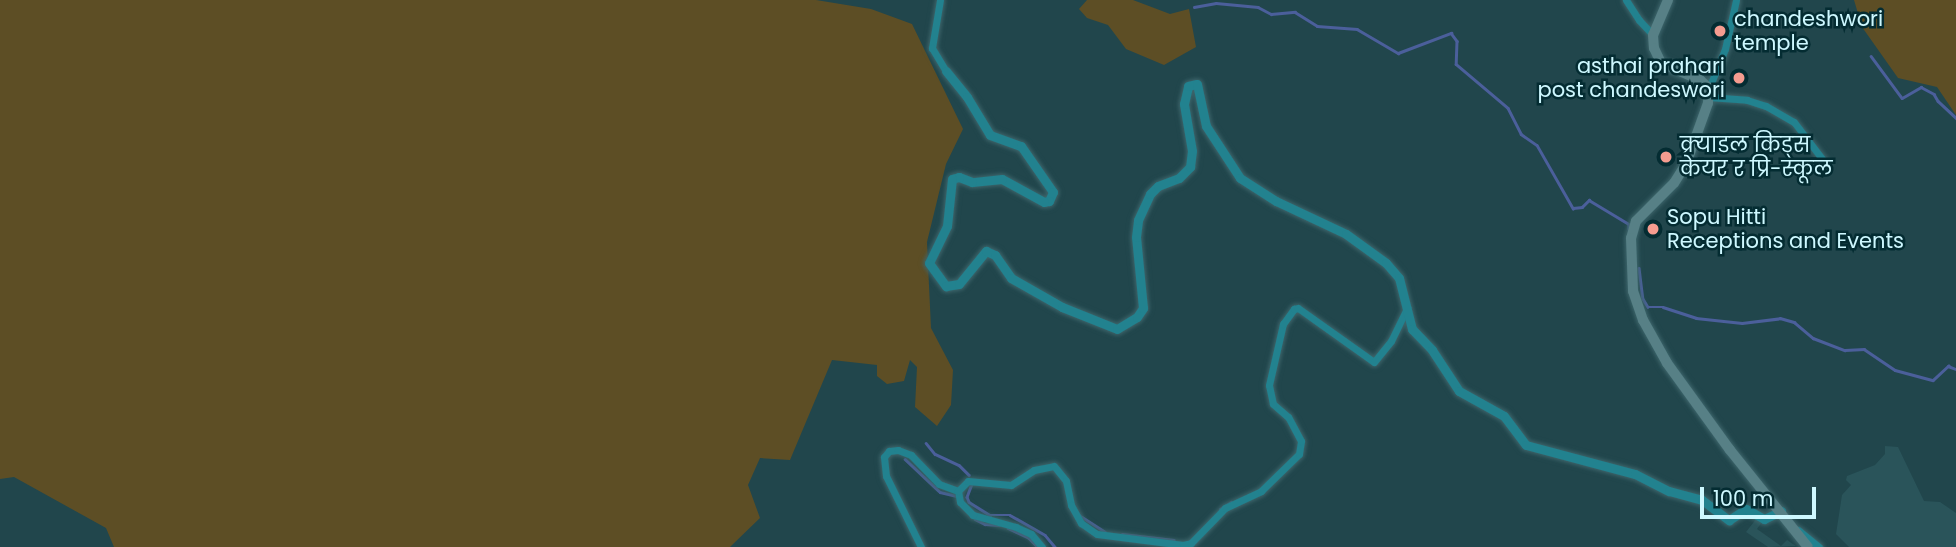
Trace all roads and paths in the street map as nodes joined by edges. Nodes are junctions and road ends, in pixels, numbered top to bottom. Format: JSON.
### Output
{"nodes":[{"id":1,"x":940,"y":0,"type":"edge"},
{"id":2,"x":1626,"y":0,"type":"edge"},
{"id":3,"x":1668,"y":0,"type":"edge"},
{"id":4,"x":1736,"y":0,"type":"edge"},
{"id":5,"x":1653,"y":35,"type":"junction"},
{"id":6,"x":946,"y":71,"type":"joint"},
{"id":7,"x":1708,"y":92,"type":"junction"},
{"id":8,"x":1826,"y":164,"type":"dead end"},
{"id":9,"x":1407,"y":308,"type":"junction"},
{"id":10,"x":958,"y":491,"type":"junction"},
{"id":11,"x":1781,"y":511,"type":"junction"},
{"id":12,"x":1790,"y":522,"type":"junction"},
{"id":13,"x":921,"y":547,"type":"edge"},
{"id":14,"x":1042,"y":547,"type":"edge"},
{"id":15,"x":1808,"y":547,"type":"edge"},
{"id":16,"x":1819,"y":547,"type":"edge"}],
"edges":[{"from":1,"to":6,"type":"street"},
{"from":2,"to":5,"type":"street"},
{"from":3,"to":5,"type":"main road"},
{"from":4,"to":7,"type":"street"},
{"from":5,"to":7,"type":"main road"},
{"from":6,"to":9,"type":"street"},
{"from":7,"to":8,"type":"street"},
{"from":7,"to":11,"type":"main road"},
{"from":9,"to":10,"type":"street"},
{"from":9,"to":11,"type":"street"},
{"from":10,"to":13,"type":"street"},
{"from":10,"to":14,"type":"street"},
{"from":11,"to":12,"type":"main road"},
{"from":12,"to":15,"type":"main road"},
{"from":12,"to":16,"type":"street"}]}
